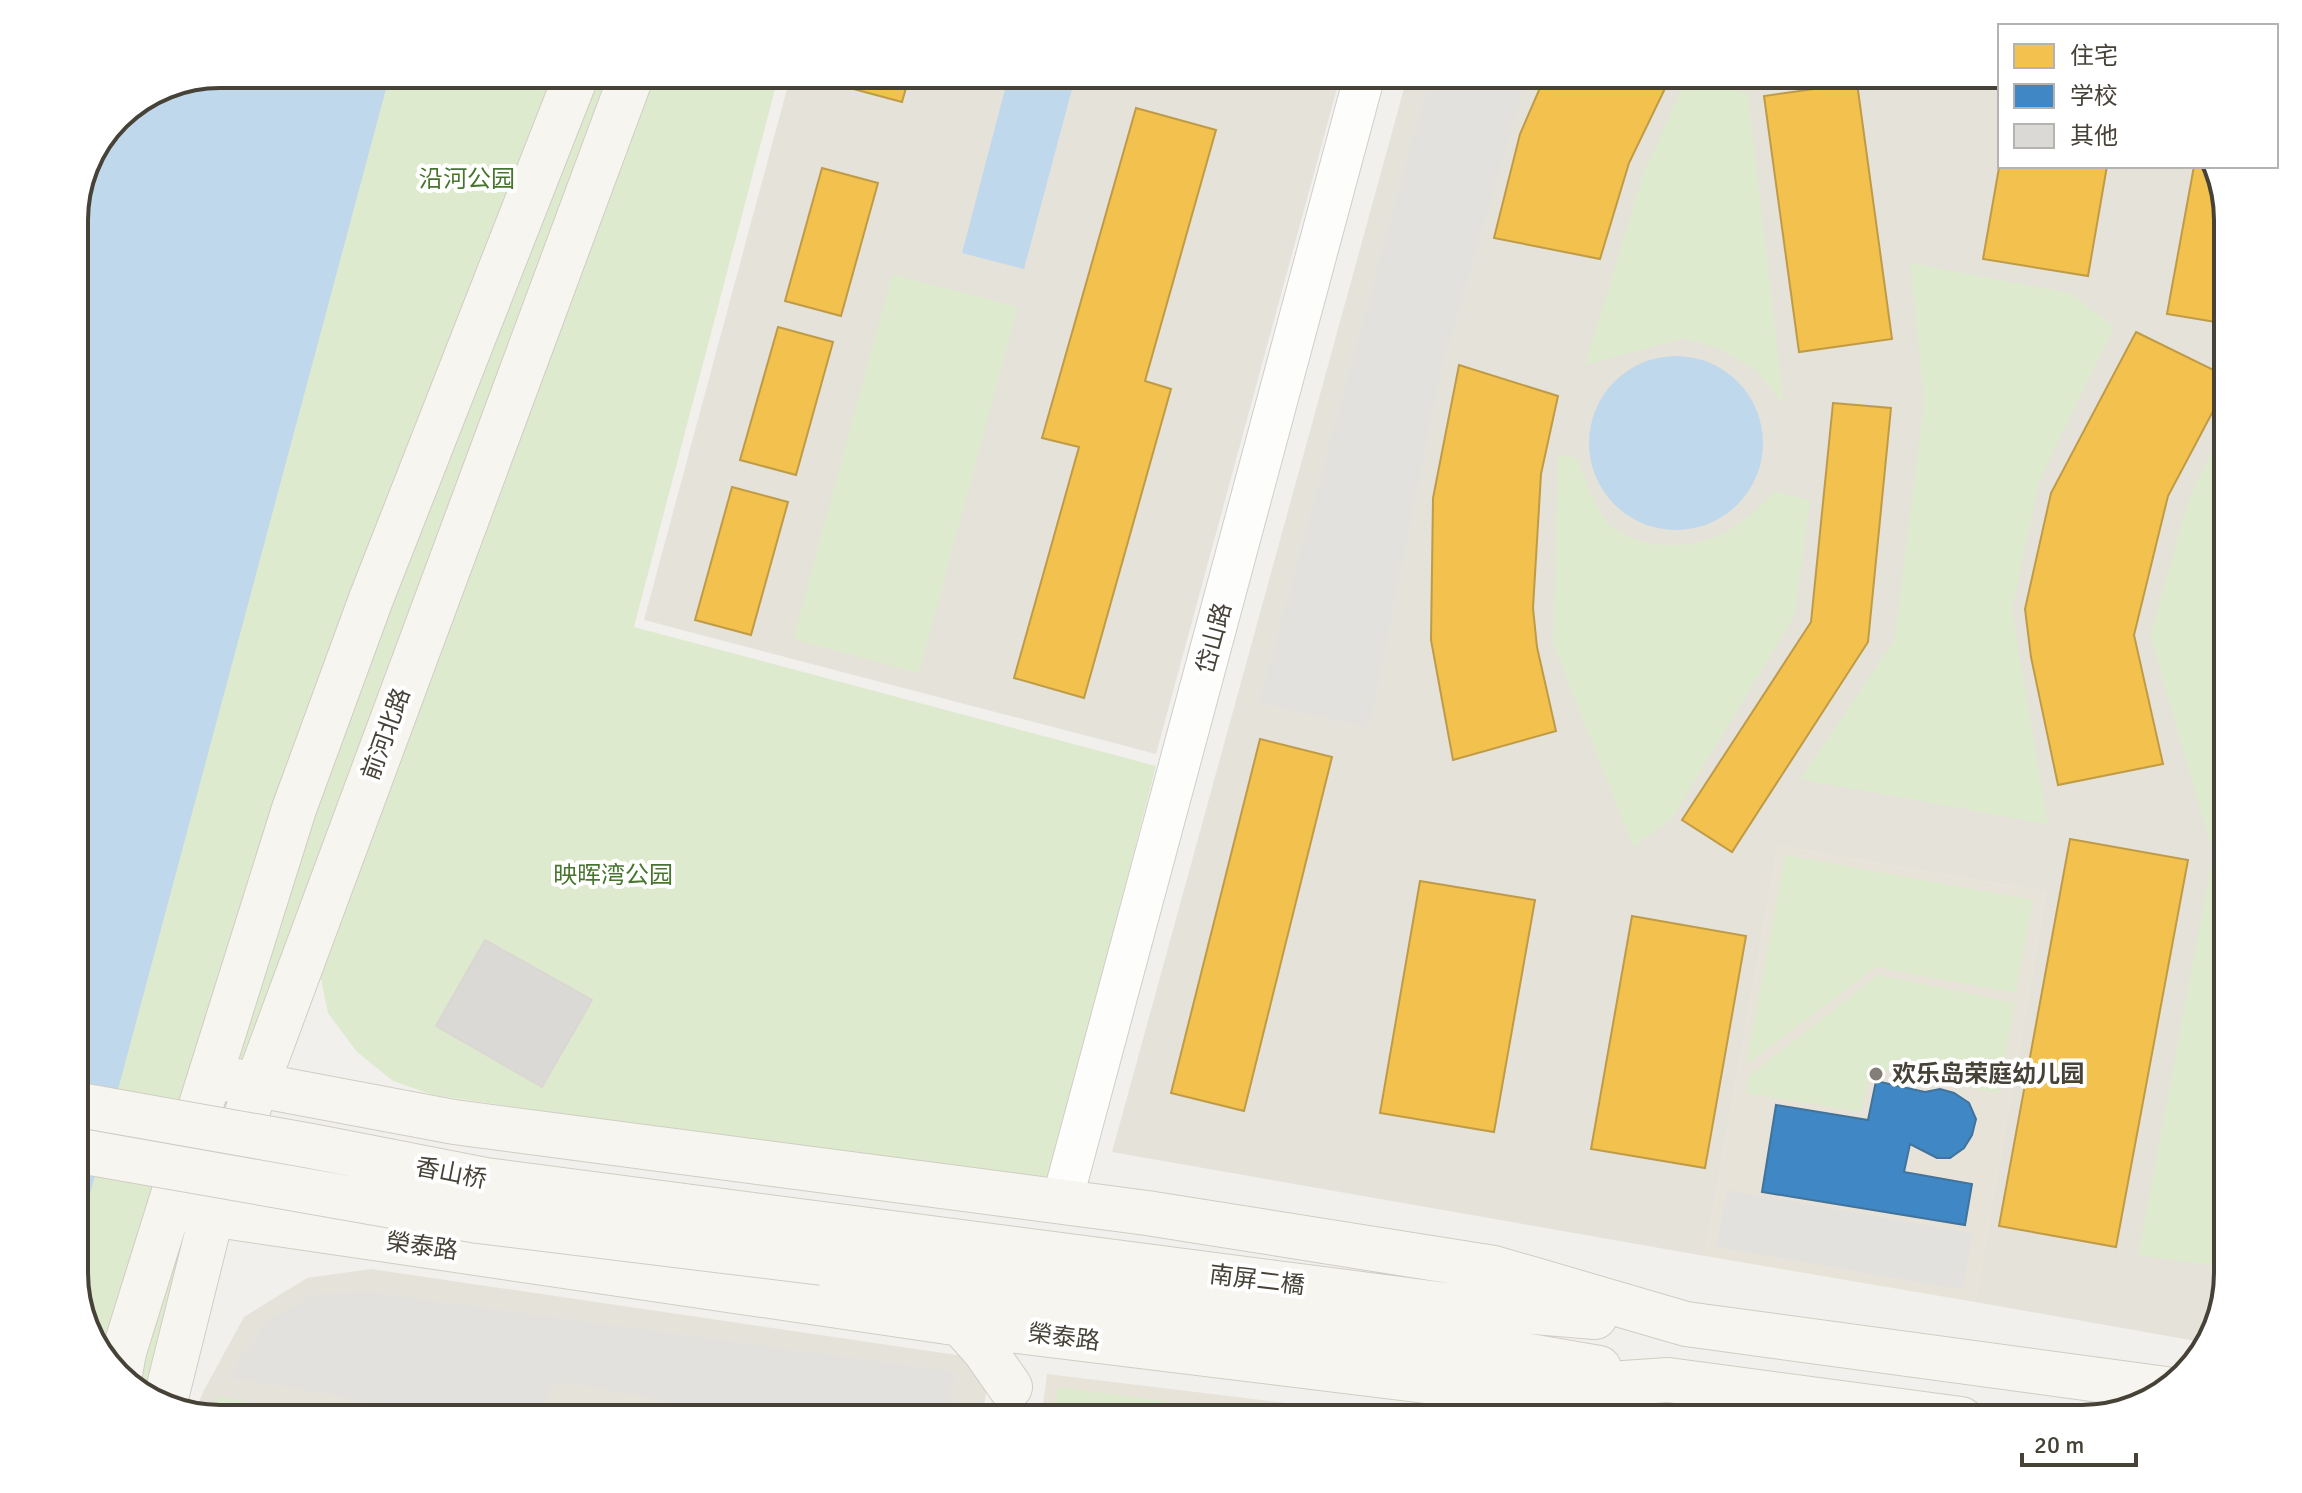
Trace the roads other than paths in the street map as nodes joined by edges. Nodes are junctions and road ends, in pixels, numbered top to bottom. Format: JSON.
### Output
{"nodes":[{"id":1,"x":572,"y":88,"type":"edge"},
{"id":2,"x":627,"y":88,"type":"edge"},
{"id":3,"x":1361,"y":88,"type":"edge"},
{"id":4,"x":210,"y":1076,"type":"junction"},
{"id":5,"x":256,"y":1087,"type":"junction"},
{"id":6,"x":88,"y":1106,"type":"edge"},
{"id":7,"x":454,"y":1122,"type":"junction"},
{"id":8,"x":88,"y":1152,"type":"edge"},
{"id":9,"x":1062,"y":1201,"type":"junction"},
{"id":10,"x":169,"y":1208,"type":"junction"},
{"id":11,"x":212,"y":1214,"type":"junction"},
{"id":12,"x":826,"y":1244,"type":"junction"},
{"id":13,"x":424,"y":1246,"type":"junction"},
{"id":14,"x":961,"y":1324,"type":"junction"},
{"id":15,"x":1686,"y":1324,"type":"junction"},
{"id":16,"x":1063,"y":1337,"type":"junction"},
{"id":17,"x":122,"y":1361,"type":"edge"},
{"id":18,"x":1668,"y":1380,"type":"junction"},
{"id":19,"x":2149,"y":1387,"type":"edge"},
{"id":20,"x":167,"y":1394,"type":"edge"},
{"id":21,"x":1008,"y":1403,"type":"edge"},
{"id":22,"x":1856,"y":1405,"type":"edge"}],
"edges":[{"from":1,"to":4,"type":"main road"},
{"from":2,"to":5,"type":"main road","name":"前河北路"},
{"from":3,"to":9,"type":"street","name":"岱山路"},
{"from":4,"to":5,"type":"main road"},
{"from":4,"to":10,"type":"main road"},
{"from":5,"to":7,"type":"main road"},
{"from":5,"to":11,"type":"main road","name":"前河北路"},
{"from":6,"to":12,"type":"main road","name":"香山桥","bridge":true},
{"from":7,"to":9,"type":"main road"},
{"from":7,"to":13,"type":"main road"},
{"from":8,"to":12,"type":"main road","name":"香山桥","bridge":true},
{"from":9,"to":15,"type":"main road"},
{"from":10,"to":11,"type":"main road","name":"榮泰路"},
{"from":10,"to":17,"type":"main road"},
{"from":11,"to":13,"type":"main road","name":"榮泰路"},
{"from":11,"to":20,"type":"main road","name":"前河北路"},
{"from":12,"to":15,"type":"main road","name":"南屏二橋"},
{"from":12,"to":18,"type":"main road","name":"南屏二橋"},
{"from":13,"to":14,"type":"main road","name":"榮泰路"},
{"from":14,"to":16,"type":"main road","name":"榮泰路"},
{"from":14,"to":21,"type":"main road"},
{"from":15,"to":19,"type":"main road"},
{"from":16,"to":18,"type":"main road","name":"榮泰路"},
{"from":16,"to":21,"type":"main road"},
{"from":18,"to":22,"type":"main road","name":"榮泰路"}]}
